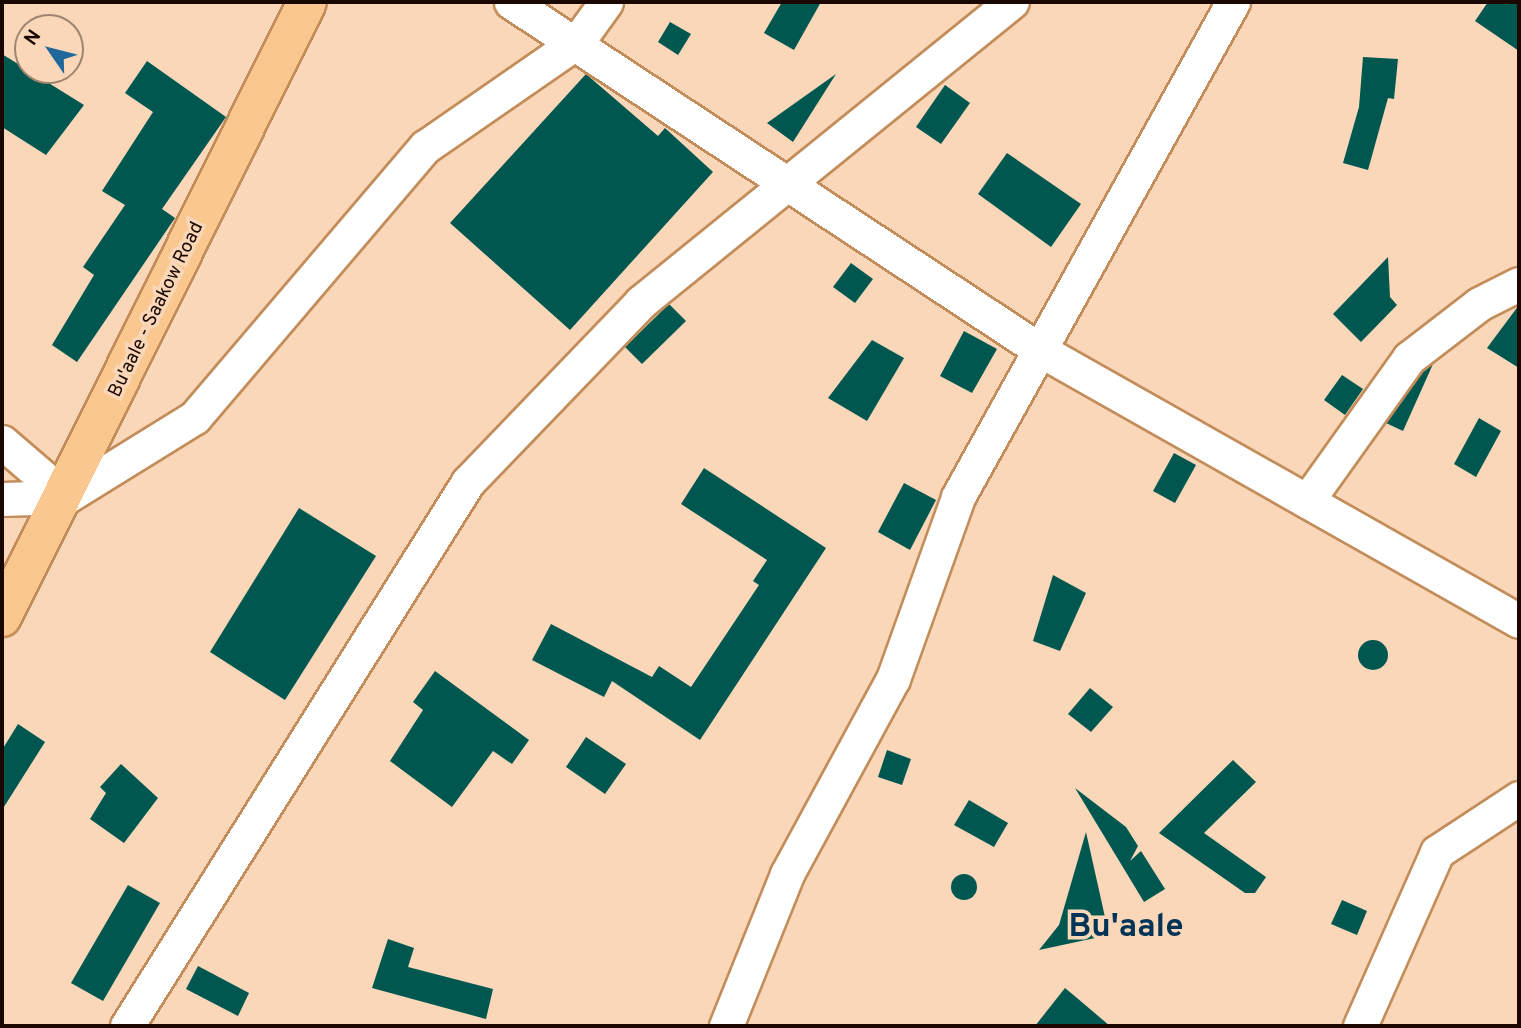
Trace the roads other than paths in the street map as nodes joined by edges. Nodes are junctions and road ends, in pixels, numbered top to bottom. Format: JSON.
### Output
{"nodes":[{"id":1,"x":307,"y":2,"type":"edge"},
{"id":2,"x":511,"y":2,"type":"edge"},
{"id":3,"x":606,"y":2,"type":"edge"},
{"id":4,"x":1012,"y":2,"type":"edge"},
{"id":5,"x":1233,"y":2,"type":"edge"},
{"id":6,"x":578,"y":41,"type":"junction"},
{"id":7,"x":791,"y":183,"type":"junction"},
{"id":8,"x":1519,"y":284,"type":"edge"},
{"id":9,"x":1040,"y":350,"type":"junction"},
{"id":10,"x":2,"y":442,"type":"edge"},
{"id":11,"x":65,"y":497,"type":"junction"},
{"id":12,"x":2,"y":499,"type":"edge"},
{"id":13,"x":1307,"y":501,"type":"junction"},
{"id":14,"x":2,"y":617,"type":"edge"},
{"id":15,"x":1519,"y":621,"type":"edge"},
{"id":16,"x":1519,"y":798,"type":"edge"},
{"id":17,"x":127,"y":1026,"type":"edge"},
{"id":18,"x":726,"y":1026,"type":"edge"},
{"id":19,"x":1360,"y":1026,"type":"edge"}],
"edges":[{"from":1,"to":11,"type":"main road","name":"Bu'aale - Saakow Road"},
{"from":2,"to":6,"type":"street"},
{"from":3,"to":6,"type":"street"},
{"from":4,"to":7,"type":"street"},
{"from":5,"to":9,"type":"street"},
{"from":6,"to":7,"type":"street"},
{"from":6,"to":11,"type":"street"},
{"from":7,"to":9,"type":"street"},
{"from":7,"to":17,"type":"street"},
{"from":8,"to":13,"type":"street"},
{"from":9,"to":13,"type":"street"},
{"from":9,"to":18,"type":"street"},
{"from":10,"to":11,"type":"street"},
{"from":11,"to":12,"type":"street"},
{"from":11,"to":14,"type":"main road","name":"Bu'aale - Saakow Road"},
{"from":13,"to":15,"type":"street"},
{"from":16,"to":19,"type":"street"}]}
